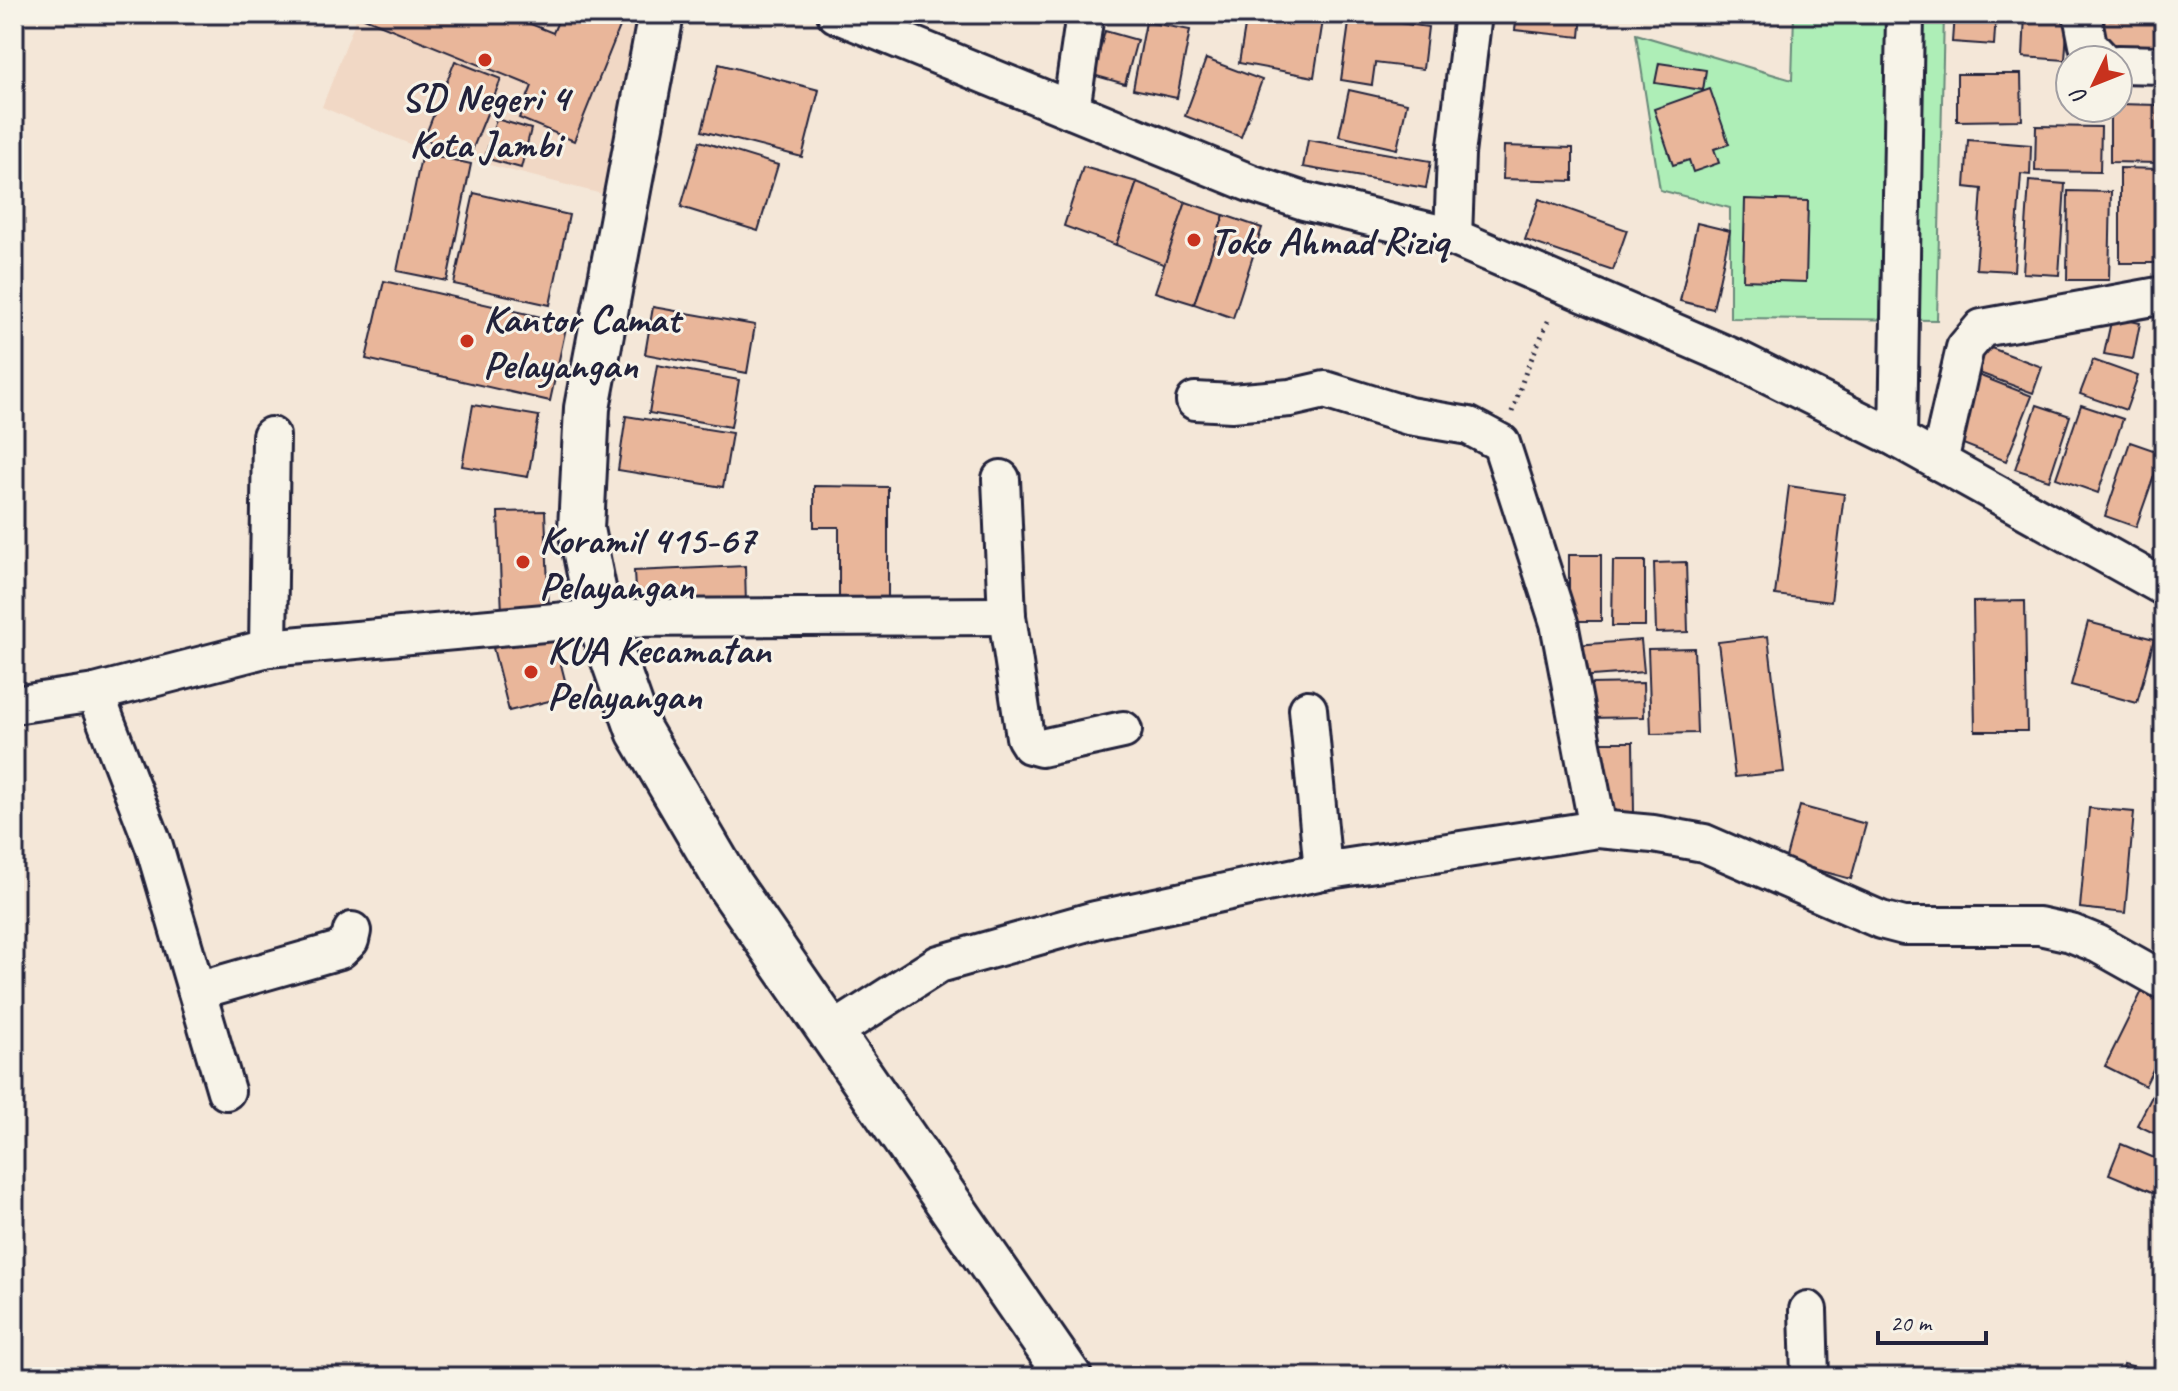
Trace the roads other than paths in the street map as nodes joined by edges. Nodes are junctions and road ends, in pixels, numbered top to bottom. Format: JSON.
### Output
{"nodes":[{"id":1,"x":661,"y":14,"type":"edge"},
{"id":2,"x":836,"y":14,"type":"edge"},
{"id":3,"x":1085,"y":14,"type":"edge"},
{"id":4,"x":1473,"y":14,"type":"edge"},
{"id":5,"x":1905,"y":14,"type":"edge"},
{"id":6,"x":2082,"y":14,"type":"edge"},
{"id":7,"x":2088,"y":44,"type":"edge"},
{"id":8,"x":2134,"y":64,"type":"edge"},
{"id":9,"x":2164,"y":65,"type":"edge"},
{"id":10,"x":1071,"y":110,"type":"junction"},
{"id":11,"x":1453,"y":237,"type":"junction"},
{"id":12,"x":2164,"y":295,"type":"edge"},
{"id":13,"x":1195,"y":401,"type":"dead end"},
{"id":14,"x":271,"y":436,"type":"dead end"},
{"id":15,"x":1898,"y":439,"type":"junction"},
{"id":16,"x":1939,"y":462,"type":"junction"},
{"id":17,"x":1001,"y":479,"type":"dead end"},
{"id":18,"x":2164,"y":587,"type":"edge"},
{"id":19,"x":1007,"y":616,"type":"junction"},
{"id":20,"x":599,"y":618,"type":"junction"},
{"id":21,"x":268,"y":648,"type":"junction"},
{"id":22,"x":95,"y":693,"type":"junction"},
{"id":23,"x":14,"y":705,"type":"edge"},
{"id":24,"x":1308,"y":709,"type":"dead end"},
{"id":25,"x":1123,"y":730,"type":"dead end"},
{"id":26,"x":1598,"y":829,"type":"junction"},
{"id":27,"x":1323,"y":871,"type":"junction"},
{"id":28,"x":352,"y":931,"type":"dead end"},
{"id":29,"x":2164,"y":981,"type":"edge"},
{"id":30,"x":197,"y":991,"type":"junction"},
{"id":31,"x":831,"y":1033,"type":"junction"},
{"id":32,"x":226,"y":1091,"type":"dead end"},
{"id":33,"x":1808,"y":1310,"type":"dead end"},
{"id":34,"x":1069,"y":1377,"type":"edge"},
{"id":35,"x":1810,"y":1377,"type":"edge"}],
"edges":[{"from":1,"to":20,"type":"main road"},
{"from":2,"to":10,"type":"street"},
{"from":3,"to":10,"type":"street"},
{"from":4,"to":11,"type":"street"},
{"from":5,"to":15,"type":"street"},
{"from":6,"to":7,"type":"street"},
{"from":8,"to":9,"type":"street"},
{"from":10,"to":11,"type":"street"},
{"from":11,"to":15,"type":"street"},
{"from":12,"to":16,"type":"street"},
{"from":13,"to":26,"type":"street"},
{"from":14,"to":21,"type":"street"},
{"from":15,"to":16,"type":"street"},
{"from":16,"to":18,"type":"street"},
{"from":17,"to":19,"type":"street"},
{"from":19,"to":20,"type":"street"},
{"from":19,"to":25,"type":"street"},
{"from":20,"to":21,"type":"street"},
{"from":20,"to":31,"type":"main road"},
{"from":21,"to":22,"type":"street"},
{"from":22,"to":23,"type":"street"},
{"from":22,"to":30,"type":"street"},
{"from":24,"to":27,"type":"street"},
{"from":26,"to":27,"type":"street"},
{"from":26,"to":29,"type":"street"},
{"from":27,"to":31,"type":"street"},
{"from":28,"to":30,"type":"street"},
{"from":30,"to":32,"type":"street"},
{"from":31,"to":34,"type":"main road"},
{"from":33,"to":35,"type":"street"}]}
